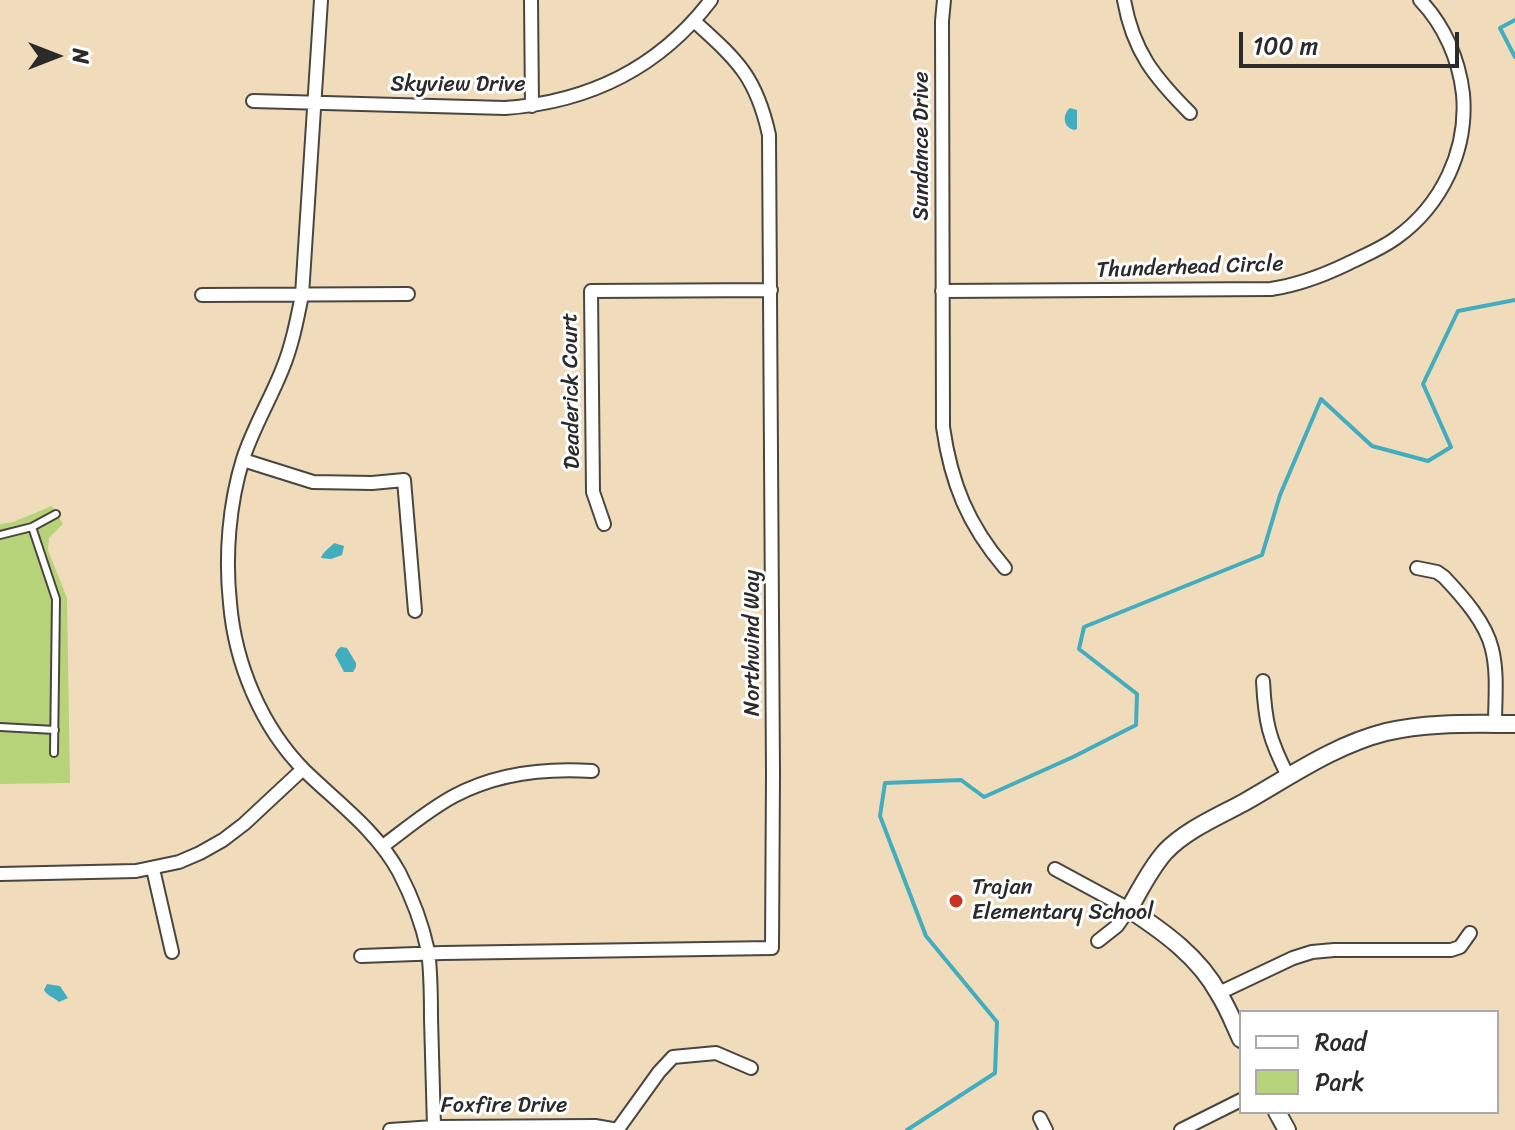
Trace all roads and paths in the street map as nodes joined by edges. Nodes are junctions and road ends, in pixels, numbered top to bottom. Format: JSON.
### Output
{"nodes":[{"id":1,"x":321,"y":0,"type":"edge"},
{"id":2,"x":531,"y":0,"type":"edge"},
{"id":3,"x":711,"y":0,"type":"edge"},
{"id":4,"x":944,"y":0,"type":"edge"},
{"id":5,"x":1124,"y":0,"type":"edge"},
{"id":6,"x":1420,"y":0,"type":"edge"},
{"id":7,"x":694,"y":21,"type":"junction"},
{"id":8,"x":253,"y":101,"type":"dead end"},
{"id":9,"x":315,"y":103,"type":"junction"},
{"id":10,"x":532,"y":106,"type":"junction"},
{"id":11,"x":1190,"y":113,"type":"dead end"},
{"id":12,"x":771,"y":290,"type":"junction"},
{"id":13,"x":942,"y":291,"type":"junction"},
{"id":14,"x":408,"y":294,"type":"dead end"},
{"id":15,"x":202,"y":295,"type":"dead end"},
{"id":16,"x":302,"y":295,"type":"junction"},
{"id":17,"x":243,"y":460,"type":"junction"},
{"id":18,"x":56,"y":514,"type":"dead end"},
{"id":19,"x":604,"y":524,"type":"dead end"},
{"id":20,"x":32,"y":527,"type":"junction"},
{"id":21,"x":0,"y":535,"type":"edge"},
{"id":22,"x":1005,"y":568,"type":"dead end"},
{"id":23,"x":1417,"y":568,"type":"dead end"},
{"id":24,"x":415,"y":611,"type":"dead end"},
{"id":25,"x":1263,"y":681,"type":"dead end"},
{"id":26,"x":1495,"y":724,"type":"junction"},
{"id":27,"x":1515,"y":724,"type":"edge"},
{"id":28,"x":0,"y":727,"type":"edge"},
{"id":29,"x":55,"y":730,"type":"junction"},
{"id":30,"x":54,"y":753,"type":"dead end"},
{"id":31,"x":303,"y":769,"type":"junction"},
{"id":32,"x":592,"y":771,"type":"dead end"},
{"id":33,"x":1288,"y":776,"type":"junction"},
{"id":34,"x":383,"y":846,"type":"junction"},
{"id":35,"x":153,"y":869,"type":"junction"},
{"id":36,"x":1055,"y":869,"type":"dead end"},
{"id":37,"x":0,"y":874,"type":"edge"},
{"id":38,"x":1129,"y":909,"type":"junction"},
{"id":39,"x":1470,"y":933,"type":"dead end"},
{"id":40,"x":1098,"y":941,"type":"dead end"},
{"id":41,"x":172,"y":952,"type":"dead end"},
{"id":42,"x":428,"y":953,"type":"junction"},
{"id":43,"x":361,"y":956,"type":"dead end"},
{"id":44,"x":1219,"y":993,"type":"junction"},
{"id":45,"x":1239,"y":1035,"type":"edge"},
{"id":46,"x":751,"y":1068,"type":"dead end"},
{"id":47,"x":1239,"y":1101,"type":"edge"},
{"id":48,"x":434,"y":1128,"type":"edge"},
{"id":49,"x":390,"y":1130,"type":"edge"},
{"id":50,"x":618,"y":1130,"type":"edge"},
{"id":51,"x":1181,"y":1130,"type":"edge"}],
"edges":[{"from":1,"to":9,"type":"street"},
{"from":2,"to":10,"type":"street"},
{"from":3,"to":7,"type":"street","name":"Skyview Drive"},
{"from":4,"to":13,"type":"street","name":"Sundance Drive"},
{"from":5,"to":11,"type":"street"},
{"from":6,"to":13,"type":"street","name":"Thunderhead Circle"},
{"from":7,"to":10,"type":"street","name":"Skyview Drive"},
{"from":7,"to":12,"type":"street","name":"Northwind Way"},
{"from":8,"to":9,"type":"street","name":"Skyview Drive"},
{"from":9,"to":10,"type":"street","name":"Skyview Drive"},
{"from":9,"to":16,"type":"street"},
{"from":12,"to":19,"type":"street","name":"Deaderick Court"},
{"from":12,"to":42,"type":"street","name":"Northwind Way"},
{"from":13,"to":22,"type":"street","name":"Sundance Drive"},
{"from":14,"to":16,"type":"street"},
{"from":15,"to":16,"type":"street"},
{"from":16,"to":17,"type":"street"},
{"from":17,"to":24,"type":"street"},
{"from":17,"to":31,"type":"street"},
{"from":18,"to":20,"type":"lane"},
{"from":20,"to":21,"type":"lane"},
{"from":20,"to":29,"type":"lane"},
{"from":23,"to":26,"type":"street"},
{"from":25,"to":33,"type":"street"},
{"from":26,"to":27,"type":"street"},
{"from":26,"to":33,"type":"street"},
{"from":28,"to":29,"type":"lane"},
{"from":29,"to":30,"type":"lane"},
{"from":31,"to":34,"type":"street"},
{"from":31,"to":35,"type":"street"},
{"from":32,"to":34,"type":"street"},
{"from":33,"to":38,"type":"street"},
{"from":34,"to":42,"type":"street"},
{"from":35,"to":37,"type":"street"},
{"from":35,"to":41,"type":"street"},
{"from":36,"to":38,"type":"street"},
{"from":38,"to":40,"type":"street"},
{"from":38,"to":44,"type":"street"},
{"from":39,"to":44,"type":"street"},
{"from":42,"to":43,"type":"street"},
{"from":42,"to":48,"type":"street"},
{"from":44,"to":45,"type":"street"},
{"from":46,"to":50,"type":"street"},
{"from":47,"to":51,"type":"street"},
{"from":48,"to":49,"type":"street","name":"Foxfire Drive"},
{"from":48,"to":50,"type":"street","name":"Foxfire Drive"}]}
